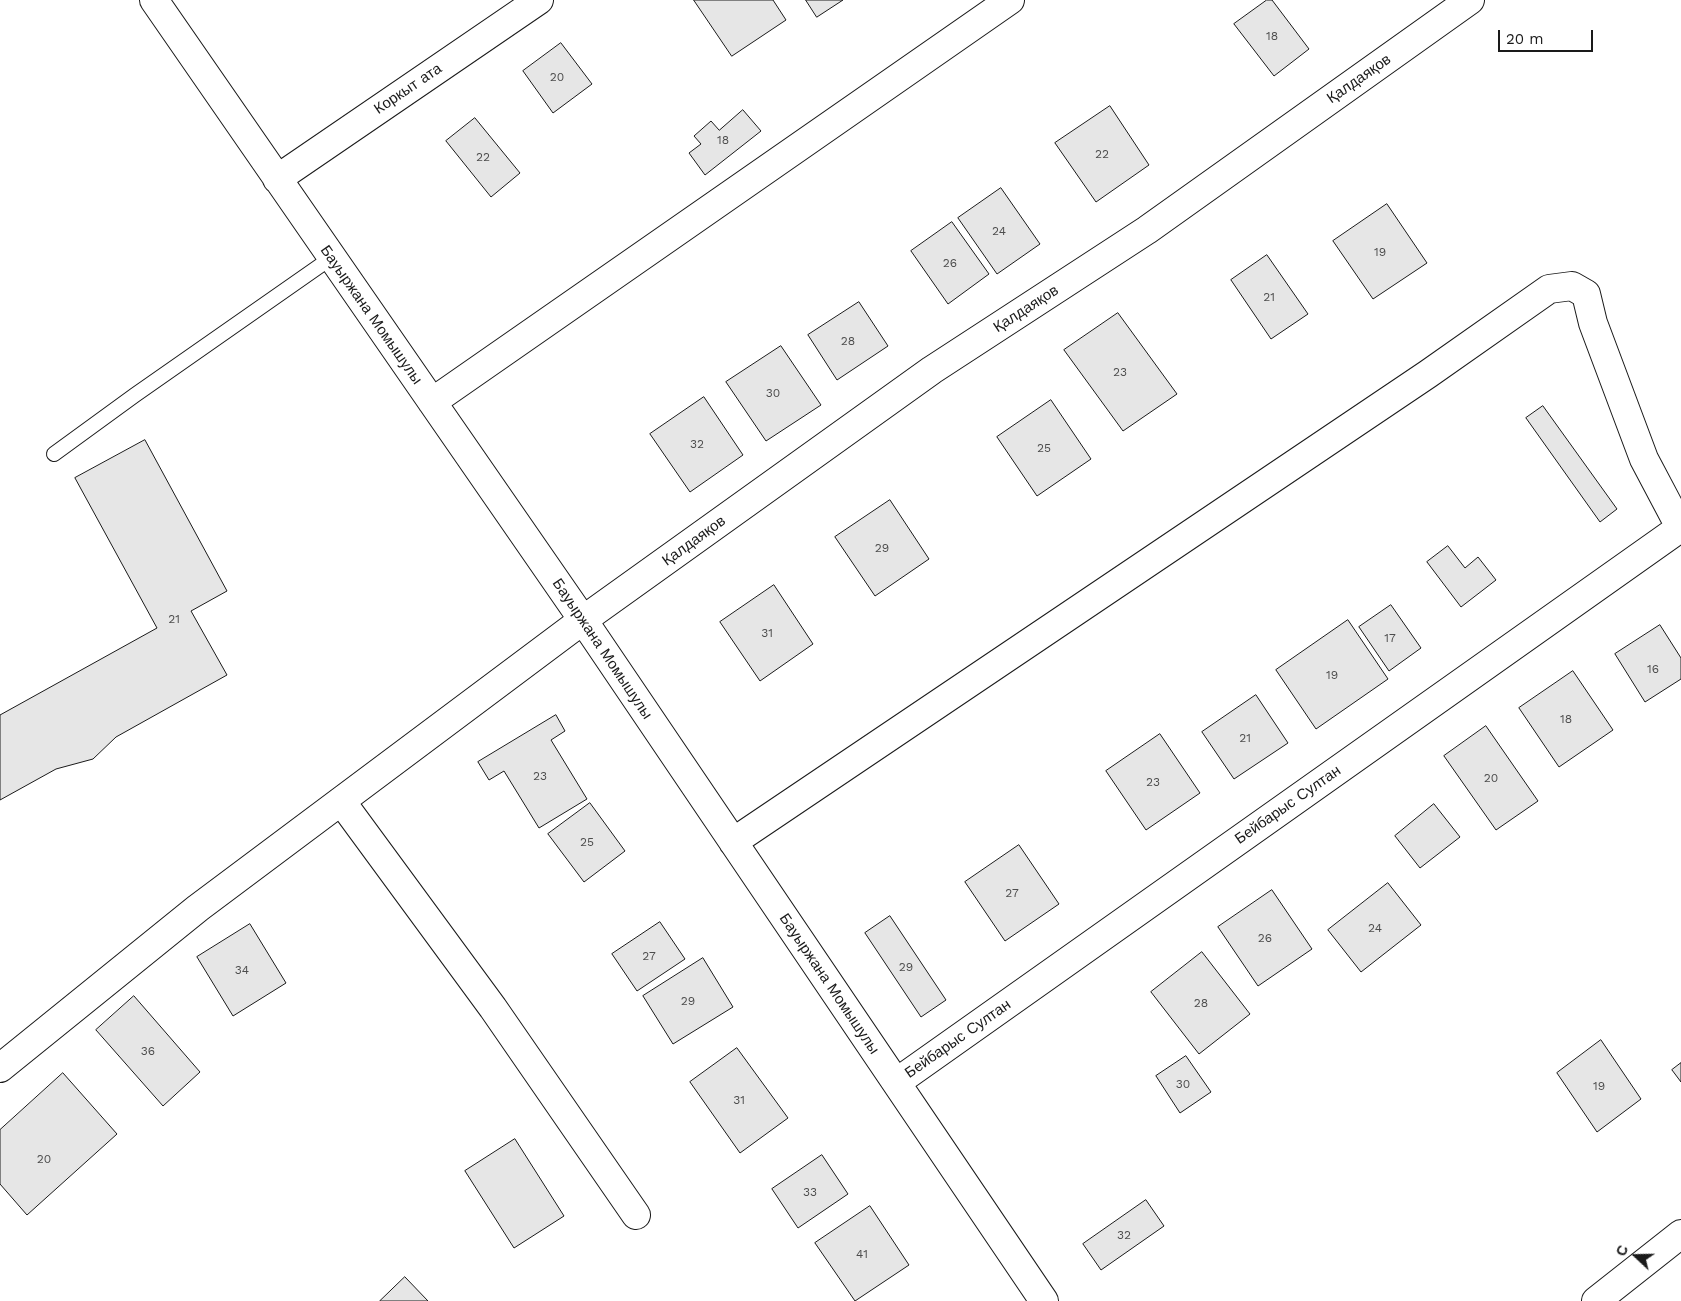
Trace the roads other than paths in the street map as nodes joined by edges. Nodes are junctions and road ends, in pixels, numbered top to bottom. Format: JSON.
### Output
{"nodes":[{"id":1,"x":154,"y":0,"type":"edge"},
{"id":2,"x":539,"y":0,"type":"edge"},
{"id":3,"x":1010,"y":0,"type":"edge"},
{"id":4,"x":1470,"y":0,"type":"edge"},
{"id":5,"x":277,"y":179,"type":"junction"},
{"id":6,"x":331,"y":258,"type":"junction"},
{"id":7,"x":432,"y":402,"type":"junction"},
{"id":8,"x":54,"y":454,"type":"dead end"},
{"id":9,"x":1680,"y":528,"type":"edge"},
{"id":10,"x":583,"y":620,"type":"junction"},
{"id":11,"x":341,"y":801,"type":"junction"},
{"id":12,"x":733,"y":842,"type":"junction"},
{"id":13,"x":0,"y":1068,"type":"edge"},
{"id":14,"x":897,"y":1082,"type":"junction"},
{"id":15,"x":636,"y":1215,"type":"dead end"},
{"id":16,"x":1681,"y":1234,"type":"edge"},
{"id":17,"x":1044,"y":1301,"type":"edge"},
{"id":18,"x":1596,"y":1301,"type":"edge"}],
"edges":[{"from":1,"to":5,"type":"street","name":"Бауыржана Момышулы"},
{"from":2,"to":5,"type":"street","name":"Коркыт ата"},
{"from":3,"to":7,"type":"street"},
{"from":4,"to":10,"type":"street","name":"Қалдаяқов"},
{"from":5,"to":6,"type":"street","name":"Бауыржана Момышулы"},
{"from":6,"to":7,"type":"street","name":"Бауыржана Момышулы"},
{"from":6,"to":8,"type":"lane"},
{"from":7,"to":10,"type":"street","name":"Бауыржана Момышулы"},
{"from":9,"to":12,"type":"street"},
{"from":9,"to":14,"type":"street","name":"Бейбарыс Султан"},
{"from":10,"to":11,"type":"street","name":"Қалдаяқов"},
{"from":10,"to":12,"type":"street","name":"Бауыржана Момышулы"},
{"from":11,"to":13,"type":"street","name":"Қалдаяқов"},
{"from":11,"to":15,"type":"street"},
{"from":12,"to":14,"type":"street","name":"Бауыржана Момышулы"},
{"from":14,"to":17,"type":"street","name":"Бауыржана Момышулы"},
{"from":16,"to":18,"type":"street"}]}
